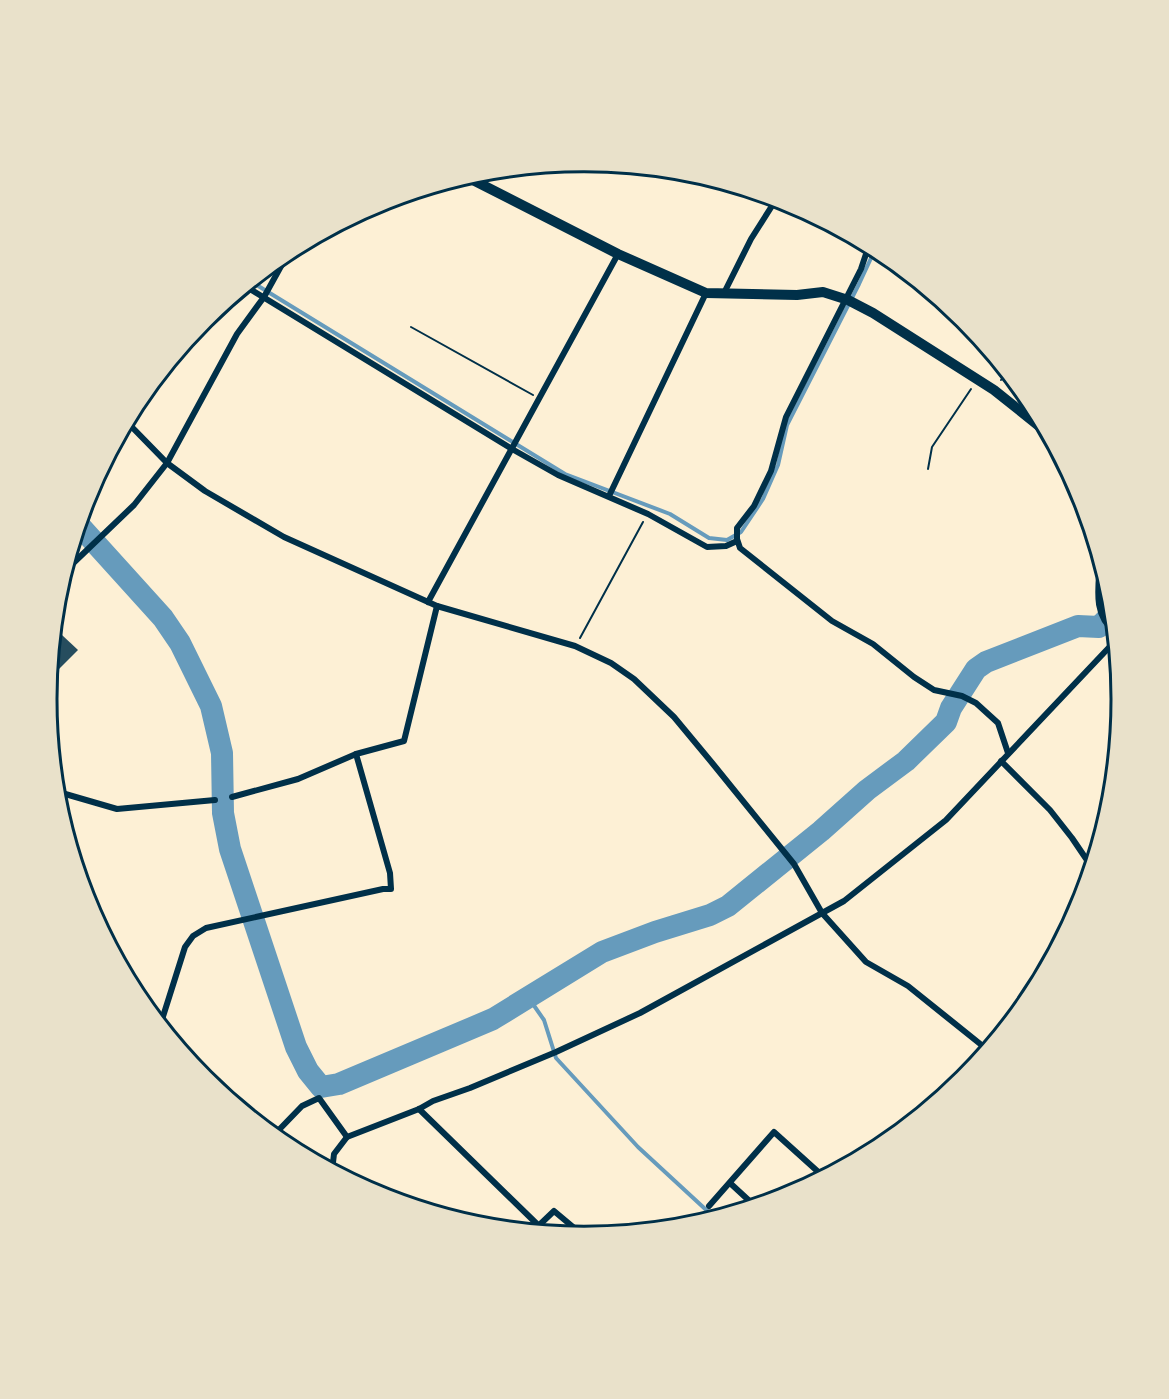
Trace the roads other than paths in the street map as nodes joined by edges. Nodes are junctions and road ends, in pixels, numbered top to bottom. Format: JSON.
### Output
{"nodes":[{"id":1,"x":478,"y":183,"type":"edge"},
{"id":2,"x":772,"y":207,"type":"edge"},
{"id":3,"x":618,"y":254,"type":"junction"},
{"id":4,"x":866,"y":254,"type":"edge"},
{"id":5,"x":280,"y":269,"type":"edge"},
{"id":6,"x":253,"y":290,"type":"edge"},
{"id":7,"x":706,"y":293,"type":"junction"},
{"id":8,"x":724,"y":293,"type":"junction"},
{"id":9,"x":264,"y":295,"type":"junction"},
{"id":10,"x":850,"y":302,"type":"junction"},
{"id":11,"x":1031,"y":419,"type":"edge"},
{"id":12,"x":132,"y":428,"type":"edge"},
{"id":13,"x":512,"y":449,"type":"junction"},
{"id":14,"x":167,"y":463,"type":"junction"},
{"id":15,"x":609,"y":494,"type":"junction"},
{"id":16,"x":736,"y":537,"type":"junction"},
{"id":17,"x":76,"y":559,"type":"edge"},
{"id":18,"x":1100,"y":589,"type":"edge"},
{"id":19,"x":428,"y":602,"type":"junction"},
{"id":20,"x":1103,"y":604,"type":"edge"},
{"id":21,"x":437,"y":606,"type":"junction"},
{"id":22,"x":1109,"y":647,"type":"edge"},
{"id":23,"x":1008,"y":753,"type":"junction"},
{"id":24,"x":357,"y":754,"type":"junction"},
{"id":25,"x":1001,"y":761,"type":"junction"},
{"id":26,"x":66,"y":793,"type":"edge"},
{"id":27,"x":232,"y":797,"type":"dead end"},
{"id":28,"x":215,"y":800,"type":"dead end"},
{"id":29,"x":1087,"y":860,"type":"edge"},
{"id":30,"x":822,"y":913,"type":"junction"},
{"id":31,"x":162,"y":1016,"type":"edge"},
{"id":32,"x":982,"y":1046,"type":"edge"},
{"id":33,"x":419,"y":1109,"type":"junction"},
{"id":34,"x":279,"y":1130,"type":"edge"},
{"id":35,"x":347,"y":1137,"type":"junction"},
{"id":36,"x":333,"y":1163,"type":"edge"},
{"id":37,"x":819,"y":1172,"type":"edge"},
{"id":38,"x":730,"y":1183,"type":"junction"},
{"id":39,"x":749,"y":1201,"type":"edge"},
{"id":40,"x":709,"y":1206,"type":"dead end"},
{"id":41,"x":538,"y":1225,"type":"joint"},
{"id":42,"x":573,"y":1227,"type":"edge"}],
"edges":[{"from":1,"to":3,"type":"main road"},
{"from":2,"to":8,"type":"street"},
{"from":3,"to":7,"type":"main road"},
{"from":3,"to":13,"type":"street"},
{"from":4,"to":10,"type":"street"},
{"from":5,"to":9,"type":"street"},
{"from":6,"to":9,"type":"street"},
{"from":7,"to":8,"type":"main road"},
{"from":7,"to":15,"type":"street"},
{"from":8,"to":10,"type":"main road"},
{"from":9,"to":13,"type":"street"},
{"from":9,"to":14,"type":"street"},
{"from":10,"to":11,"type":"main road"},
{"from":10,"to":16,"type":"street"},
{"from":12,"to":14,"type":"street"},
{"from":13,"to":15,"type":"street"},
{"from":13,"to":19,"type":"street"},
{"from":14,"to":17,"type":"street"},
{"from":14,"to":19,"type":"street"},
{"from":15,"to":16,"type":"street"},
{"from":16,"to":23,"type":"street"},
{"from":18,"to":20,"type":"main road"},
{"from":19,"to":21,"type":"street"},
{"from":21,"to":24,"type":"street"},
{"from":21,"to":30,"type":"street"},
{"from":22,"to":23,"type":"street"},
{"from":23,"to":25,"type":"street"},
{"from":24,"to":27,"type":"street"},
{"from":24,"to":31,"type":"street"},
{"from":25,"to":29,"type":"street"},
{"from":25,"to":30,"type":"street"},
{"from":26,"to":28,"type":"street"},
{"from":30,"to":32,"type":"street"},
{"from":30,"to":33,"type":"street"},
{"from":33,"to":35,"type":"street"},
{"from":33,"to":41,"type":"street"},
{"from":34,"to":35,"type":"street"},
{"from":35,"to":36,"type":"street"},
{"from":37,"to":38,"type":"street"},
{"from":38,"to":39,"type":"street"},
{"from":38,"to":40,"type":"street"},
{"from":41,"to":42,"type":"street"}]}
